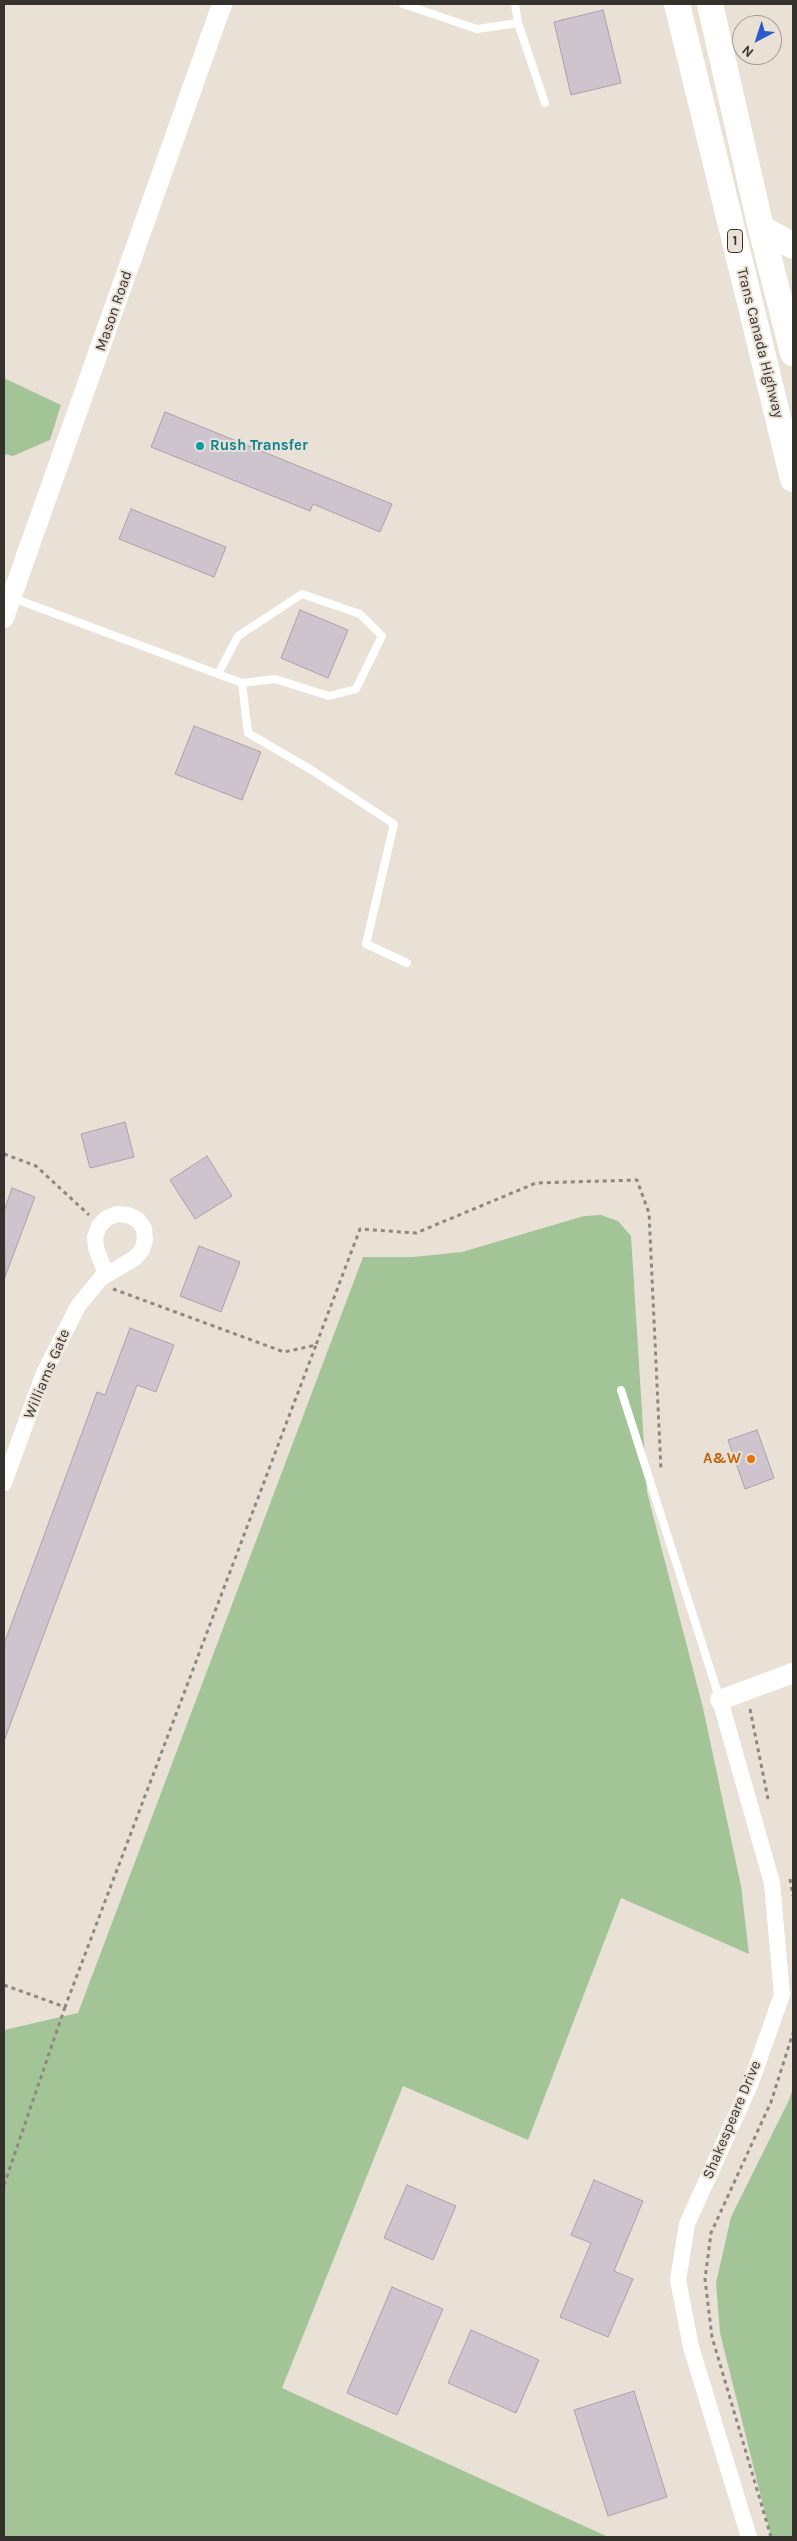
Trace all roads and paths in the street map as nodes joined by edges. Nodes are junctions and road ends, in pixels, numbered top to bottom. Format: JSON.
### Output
{"nodes":[{"id":1,"x":222,"y":4,"type":"edge"},
{"id":2,"x":403,"y":4,"type":"edge"},
{"id":3,"x":515,"y":4,"type":"edge"},
{"id":4,"x":677,"y":4,"type":"edge"},
{"id":5,"x":710,"y":4,"type":"edge"},
{"id":6,"x":518,"y":23,"type":"junction"},
{"id":7,"x":545,"y":103,"type":"dead end"},
{"id":8,"x":761,"y":228,"type":"junction"},
{"id":9,"x":793,"y":246,"type":"edge"},
{"id":10,"x":793,"y":262,"type":"edge"},
{"id":11,"x":776,"y":287,"type":"junction"},
{"id":12,"x":793,"y":353,"type":"edge"},
{"id":13,"x":793,"y":479,"type":"edge"},
{"id":14,"x":11,"y":597,"type":"junction"},
{"id":15,"x":4,"y":618,"type":"edge"},
{"id":16,"x":218,"y":674,"type":"junction"},
{"id":17,"x":242,"y":683,"type":"junction"},
{"id":18,"x":407,"y":963,"type":"dead end"},
{"id":19,"x":4,"y":1154,"type":"edge"},
{"id":20,"x":99,"y":1226,"type":"junction"},
{"id":21,"x":104,"y":1276,"type":"junction"},
{"id":22,"x":316,"y":1345,"type":"junction"},
{"id":23,"x":621,"y":1390,"type":"dead end"},
{"id":24,"x":661,"y":1472,"type":"dead end"},
{"id":25,"x":4,"y":1483,"type":"edge"},
{"id":26,"x":793,"y":1673,"type":"edge"},
{"id":27,"x":747,"y":1690,"type":"junction"},
{"id":28,"x":720,"y":1700,"type":"junction"},
{"id":29,"x":769,"y":1806,"type":"dead end"},
{"id":30,"x":790,"y":1878,"type":"dead end"},
{"id":31,"x":793,"y":1896,"type":"edge"},
{"id":32,"x":4,"y":1985,"type":"edge"},
{"id":33,"x":65,"y":2007,"type":"junction"},
{"id":34,"x":793,"y":2033,"type":"edge"},
{"id":35,"x":4,"y":2185,"type":"edge"},
{"id":36,"x":749,"y":2537,"type":"edge"},
{"id":37,"x":770,"y":2537,"type":"edge"}],
"edges":[{"from":1,"to":14,"type":"street","name":"Mason Road"},
{"from":2,"to":6,"type":"lane"},
{"from":3,"to":6,"type":"lane"},
{"from":4,"to":13,"type":"highway","name":"Trans Canada Highway","number":"1"},
{"from":5,"to":8,"type":"highway","name":"Trans Canada Highway","number":"1"},
{"from":6,"to":7,"type":"lane"},
{"from":8,"to":9,"type":"highway"},
{"from":8,"to":11,"type":"highway","name":"Trans Canada Highway","number":"1"},
{"from":10,"to":11,"type":"highway"},
{"from":11,"to":12,"type":"highway","name":"Trans Canada Highway","number":"1"},
{"from":14,"to":15,"type":"street","name":"Mason Road"},
{"from":14,"to":16,"type":"lane"},
{"from":16,"to":17,"type":"lane"},
{"from":16,"to":17,"type":"lane"},
{"from":17,"to":18,"type":"lane"},
{"from":19,"to":20,"type":"path"},
{"from":20,"to":21,"type":"street"},
{"from":20,"to":21,"type":"street","name":"Williams Gate"},
{"from":21,"to":22,"type":"path"},
{"from":21,"to":25,"type":"street","name":"Williams Gate"},
{"from":22,"to":24,"type":"path"},
{"from":22,"to":33,"type":"path"},
{"from":23,"to":28,"type":"lane"},
{"from":26,"to":27,"type":"street"},
{"from":27,"to":28,"type":"street"},
{"from":27,"to":29,"type":"path"},
{"from":28,"to":36,"type":"street","name":"Shakespeare Drive"},
{"from":30,"to":31,"type":"path"},
{"from":32,"to":33,"type":"path"},
{"from":33,"to":35,"type":"path"},
{"from":34,"to":37,"type":"path"}]}
